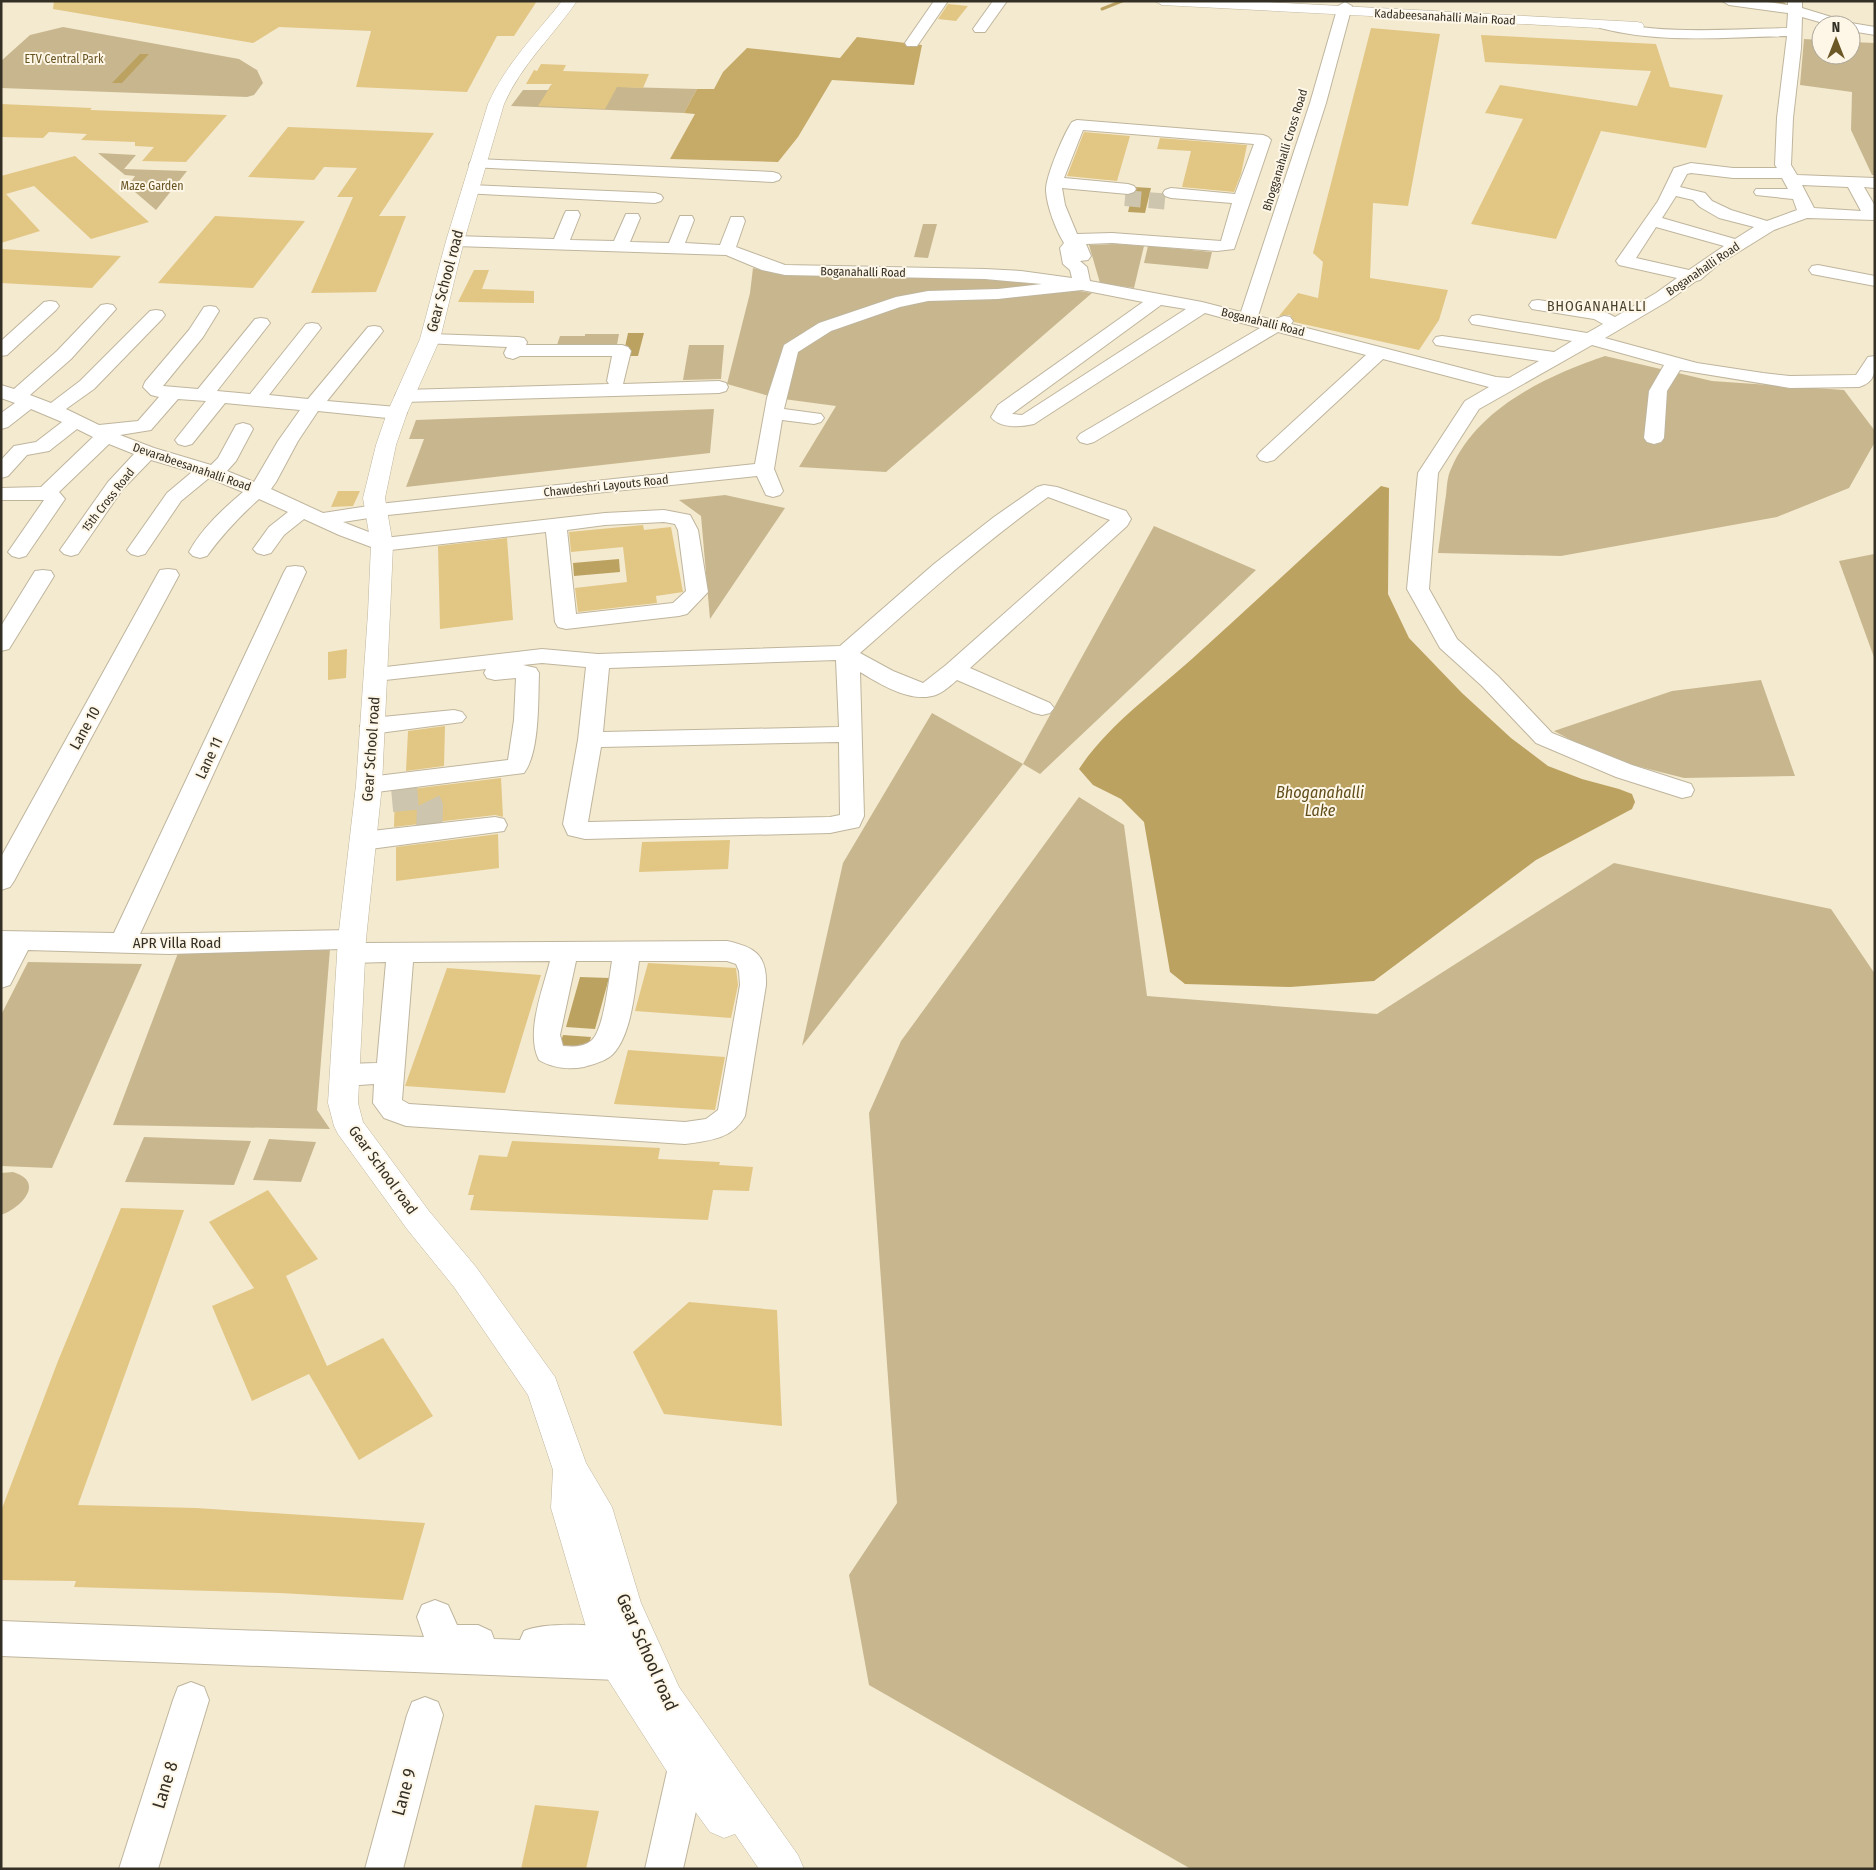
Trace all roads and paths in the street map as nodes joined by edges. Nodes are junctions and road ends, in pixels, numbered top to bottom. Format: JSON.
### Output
{"nodes":[{"id":1,"x":570,"y":1,"type":"edge"},
{"id":2,"x":941,"y":1,"type":"edge"},
{"id":3,"x":1000,"y":1,"type":"edge"},
{"id":4,"x":1162,"y":1,"type":"edge"},
{"id":5,"x":1263,"y":1,"type":"edge"},
{"id":6,"x":1729,"y":1,"type":"edge"},
{"id":7,"x":1794,"y":6,"type":"edge"},
{"id":8,"x":1336,"y":8,"type":"junction"},
{"id":9,"x":1818,"y":15,"type":"edge"},
{"id":10,"x":1605,"y":25,"type":"junction"},
{"id":11,"x":1322,"y":28,"type":"dead end"},
{"id":12,"x":980,"y":29,"type":"dead end"},
{"id":13,"x":1861,"y":29,"type":"edge"},
{"id":14,"x":1875,"y":31,"type":"edge"},
{"id":15,"x":1793,"y":32,"type":"junction"},
{"id":16,"x":912,"y":43,"type":"dead end"},
{"id":17,"x":1300,"y":101,"type":"dead end"},
{"id":18,"x":1318,"y":103,"type":"junction"},
{"id":19,"x":477,"y":164,"type":"junction"},
{"id":20,"x":1832,"y":167,"type":"dead end"},
{"id":21,"x":773,"y":177,"type":"dead end"},
{"id":22,"x":1792,"y":182,"type":"junction"},
{"id":23,"x":1853,"y":182,"type":"junction"},
{"id":24,"x":1875,"y":182,"type":"edge"},
{"id":25,"x":1054,"y":187,"type":"junction"},
{"id":26,"x":470,"y":190,"type":"junction"},
{"id":27,"x":1670,"y":190,"type":"junction"},
{"id":28,"x":1762,"y":192,"type":"dead end"},
{"id":29,"x":1126,"y":194,"type":"tunnel mouth"},
{"id":30,"x":1868,"y":197,"type":"edge"},
{"id":31,"x":655,"y":198,"type":"dead end"},
{"id":32,"x":1171,"y":198,"type":"tunnel mouth"},
{"id":33,"x":1240,"y":204,"type":"junction"},
{"id":34,"x":1806,"y":213,"type":"junction"},
{"id":35,"x":572,"y":215,"type":"dead end"},
{"id":36,"x":1856,"y":215,"type":"junction"},
{"id":37,"x":632,"y":218,"type":"dead end"},
{"id":38,"x":686,"y":220,"type":"dead end"},
{"id":39,"x":1653,"y":221,"type":"junction"},
{"id":40,"x":737,"y":222,"type":"dead end"},
{"id":41,"x":1768,"y":226,"type":"junction"},
{"id":42,"x":1871,"y":231,"type":"edge"},
{"id":43,"x":455,"y":241,"type":"junction"},
{"id":44,"x":1072,"y":241,"type":"junction"},
{"id":45,"x":1256,"y":243,"type":"dead end"},
{"id":46,"x":560,"y":244,"type":"junction"},
{"id":47,"x":1738,"y":245,"type":"junction"},
{"id":48,"x":620,"y":246,"type":"junction"},
{"id":49,"x":675,"y":248,"type":"junction"},
{"id":50,"x":726,"y":250,"type":"junction"},
{"id":51,"x":1818,"y":270,"type":"dead end"},
{"id":52,"x":1694,"y":276,"type":"junction"},
{"id":53,"x":1875,"y":281,"type":"edge"},
{"id":54,"x":1082,"y":285,"type":"junction"},
{"id":55,"x":1257,"y":290,"type":"junction"},
{"id":56,"x":1158,"y":299,"type":"junction"},
{"id":57,"x":1538,"y":305,"type":"dead end"},
{"id":58,"x":50,"y":306,"type":"dead end"},
{"id":59,"x":1202,"y":307,"type":"junction"},
{"id":60,"x":107,"y":310,"type":"dead end"},
{"id":61,"x":210,"y":311,"type":"dead end"},
{"id":62,"x":156,"y":315,"type":"dead end"},
{"id":63,"x":1248,"y":318,"type":"junction"},
{"id":64,"x":1478,"y":320,"type":"dead end"},
{"id":65,"x":261,"y":323,"type":"dead end"},
{"id":66,"x":1280,"y":323,"type":"junction"},
{"id":67,"x":1615,"y":324,"type":"junction"},
{"id":68,"x":312,"y":328,"type":"dead end"},
{"id":69,"x":374,"y":331,"type":"dead end"},
{"id":70,"x":430,"y":339,"type":"junction"},
{"id":71,"x":1590,"y":339,"type":"junction"},
{"id":72,"x":1442,"y":341,"type":"dead end"},
{"id":73,"x":1382,"y":349,"type":"junction"},
{"id":74,"x":1,"y":350,"type":"edge"},
{"id":75,"x":1556,"y":358,"type":"junction"},
{"id":76,"x":1875,"y":361,"type":"edge"},
{"id":77,"x":1675,"y":363,"type":"junction"},
{"id":78,"x":616,"y":381,"type":"dead end"},
{"id":79,"x":1510,"y":384,"type":"junction"},
{"id":80,"x":719,"y":387,"type":"dead end"},
{"id":81,"x":174,"y":392,"type":"junction"},
{"id":82,"x":212,"y":395,"type":"junction"},
{"id":83,"x":16,"y":397,"type":"edge"},
{"id":84,"x":256,"y":399,"type":"junction"},
{"id":85,"x":313,"y":405,"type":"junction"},
{"id":86,"x":401,"y":405,"type":"junction"},
{"id":87,"x":775,"y":405,"type":"junction"},
{"id":88,"x":53,"y":410,"type":"junction"},
{"id":89,"x":814,"y":418,"type":"dead end"},
{"id":90,"x":76,"y":421,"type":"junction"},
{"id":91,"x":1,"y":423,"type":"edge"},
{"id":92,"x":243,"y":429,"type":"dead end"},
{"id":93,"x":102,"y":434,"type":"junction"},
{"id":94,"x":1087,"y":438,"type":"dead end"},
{"id":95,"x":1654,"y":438,"type":"dead end"},
{"id":96,"x":185,"y":440,"type":"dead end"},
{"id":97,"x":147,"y":452,"type":"junction"},
{"id":98,"x":1267,"y":456,"type":"dead end"},
{"id":99,"x":764,"y":469,"type":"junction"},
{"id":100,"x":210,"y":471,"type":"junction"},
{"id":101,"x":1,"y":472,"type":"edge"},
{"id":102,"x":255,"y":489,"type":"junction"},
{"id":103,"x":773,"y":491,"type":"dead end"},
{"id":104,"x":46,"y":493,"type":"junction"},
{"id":105,"x":2,"y":495,"type":"edge"},
{"id":106,"x":376,"y":511,"type":"junction"},
{"id":107,"x":682,"y":511,"type":"dead end"},
{"id":108,"x":312,"y":515,"type":"junction"},
{"id":109,"x":606,"y":519,"type":"junction"},
{"id":110,"x":556,"y":525,"type":"junction"},
{"id":111,"x":382,"y":545,"type":"junction"},
{"id":112,"x":264,"y":548,"type":"dead end"},
{"id":113,"x":71,"y":550,"type":"dead end"},
{"id":114,"x":138,"y":550,"type":"dead end"},
{"id":115,"x":19,"y":552,"type":"dead end"},
{"id":116,"x":200,"y":552,"type":"dead end"},
{"id":117,"x":295,"y":572,"type":"dead end"},
{"id":118,"x":168,"y":575,"type":"dead end"},
{"id":119,"x":43,"y":576,"type":"dead end"},
{"id":120,"x":700,"y":606,"type":"dead end"},
{"id":121,"x":603,"y":618,"type":"junction"},
{"id":122,"x":1,"y":644,"type":"edge"},
{"id":123,"x":846,"y":653,"type":"junction"},
{"id":124,"x":598,"y":661,"type":"junction"},
{"id":125,"x":954,"y":670,"type":"junction"},
{"id":126,"x":884,"y":676,"type":"junction"},
{"id":127,"x":375,"y":681,"type":"junction"},
{"id":128,"x":851,"y":686,"type":"junction"},
{"id":129,"x":1042,"y":708,"type":"dead end"},
{"id":130,"x":454,"y":717,"type":"dead end"},
{"id":131,"x":372,"y":726,"type":"junction"},
{"id":132,"x":850,"y":734,"type":"junction"},
{"id":133,"x":590,"y":740,"type":"junction"},
{"id":134,"x":1682,"y":790,"type":"dead end"},
{"id":135,"x":368,"y":794,"type":"junction"},
{"id":136,"x":392,"y":799,"type":"tunnel mouth"},
{"id":137,"x":495,"y":825,"type":"dead end"},
{"id":138,"x":363,"y":841,"type":"junction"},
{"id":139,"x":1,"y":881,"type":"edge"},
{"id":140,"x":11,"y":940,"type":"edge"},
{"id":141,"x":122,"y":943,"type":"junction"},
{"id":142,"x":352,"y":946,"type":"junction"},
{"id":143,"x":627,"y":951,"type":"junction"},
{"id":144,"x":565,"y":952,"type":"junction"},
{"id":145,"x":400,"y":953,"type":"junction"},
{"id":146,"x":1,"y":978,"type":"edge"},
{"id":147,"x":389,"y":1073,"type":"junction"},
{"id":148,"x":345,"y":1075,"type":"junction"},
{"id":149,"x":571,"y":1470,"type":"junction"},
{"id":150,"x":435,"y":1617,"type":"dead end"},
{"id":151,"x":1,"y":1638,"type":"edge"},
{"id":152,"x":630,"y":1669,"type":"junction"},
{"id":153,"x":191,"y":1700,"type":"dead end"},
{"id":154,"x":425,"y":1715,"type":"dead end"},
{"id":155,"x":688,"y":1767,"type":"junction"},
{"id":156,"x":138,"y":1869,"type":"edge"},
{"id":157,"x":384,"y":1869,"type":"edge"},
{"id":158,"x":664,"y":1869,"type":"edge"},
{"id":159,"x":762,"y":1869,"type":"edge"},
{"id":160,"x":784,"y":1869,"type":"edge"}],
"edges":[{"from":1,"to":19,"type":"main road","name":"Gear School road"},
{"from":2,"to":16,"type":"street"},
{"from":3,"to":12,"type":"street"},
{"from":4,"to":8,"type":"main road","name":"Kadabeesanahalli Main Road"},
{"from":5,"to":8,"type":"main road","name":"Kadabeesanahalli Main Road"},
{"from":6,"to":7,"type":"street"},
{"from":7,"to":9,"type":"street"},
{"from":7,"to":15,"type":"street"},
{"from":8,"to":10,"type":"main road","name":"Kadabeesanahalli Main Road"},
{"from":8,"to":10,"type":"main road","name":"Kadabeesanahalli Main Road"},
{"from":8,"to":11,"type":"street"},
{"from":8,"to":18,"type":"street","name":"Bhogganahalli Cross Road"},
{"from":10,"to":15,"type":"street"},
{"from":13,"to":14,"type":"street"},
{"from":15,"to":22,"type":"street"},
{"from":17,"to":18,"type":"street"},
{"from":18,"to":55,"type":"street","name":"Bhogganahalli Cross Road"},
{"from":19,"to":21,"type":"street"},
{"from":19,"to":26,"type":"main road","name":"Gear School road"},
{"from":20,"to":22,"type":"street"},
{"from":22,"to":23,"type":"street"},
{"from":22,"to":27,"type":"street"},
{"from":22,"to":28,"type":"street"},
{"from":22,"to":30,"type":"street"},
{"from":22,"to":34,"type":"street"},
{"from":23,"to":24,"type":"street"},
{"from":23,"to":30,"type":"street"},
{"from":25,"to":29,"type":"street"},
{"from":25,"to":33,"type":"street"},
{"from":25,"to":44,"type":"street"},
{"from":26,"to":31,"type":"street"},
{"from":26,"to":43,"type":"main road","name":"Gear School road"},
{"from":27,"to":39,"type":"street"},
{"from":27,"to":41,"type":"street"},
{"from":30,"to":36,"type":"street"},
{"from":32,"to":33,"type":"street"},
{"from":33,"to":44,"type":"street"},
{"from":34,"to":36,"type":"street"},
{"from":34,"to":41,"type":"street","name":"Boganahalli Road"},
{"from":35,"to":46,"type":"street"},
{"from":36,"to":42,"type":"street"},
{"from":37,"to":48,"type":"street"},
{"from":38,"to":49,"type":"street"},
{"from":39,"to":47,"type":"street"},
{"from":39,"to":52,"type":"street"},
{"from":40,"to":50,"type":"street"},
{"from":41,"to":47,"type":"street","name":"Boganahalli Road"},
{"from":43,"to":46,"type":"street","name":"Boganahalli Road"},
{"from":43,"to":70,"type":"main road","name":"Gear School road"},
{"from":44,"to":54,"type":"street"},
{"from":45,"to":55,"type":"street"},
{"from":46,"to":48,"type":"street","name":"Boganahalli Road"},
{"from":47,"to":52,"type":"street","name":"Boganahalli Road"},
{"from":48,"to":49,"type":"street","name":"Boganahalli Road"},
{"from":49,"to":50,"type":"street","name":"Boganahalli Road"},
{"from":50,"to":54,"type":"street","name":"Boganahalli Road"},
{"from":51,"to":53,"type":"street"},
{"from":52,"to":67,"type":"street","name":"Boganahalli Road"},
{"from":54,"to":56,"type":"street","name":"Boganahalli Road"},
{"from":54,"to":87,"type":"street"},
{"from":55,"to":63,"type":"street","name":"Bhogganahalli Cross Road"},
{"from":56,"to":59,"type":"street","name":"Boganahalli Road"},
{"from":56,"to":59,"type":"street"},
{"from":57,"to":67,"type":"street"},
{"from":58,"to":74,"type":"street"},
{"from":59,"to":63,"type":"street","name":"Boganahalli Road"},
{"from":60,"to":83,"type":"street"},
{"from":61,"to":81,"type":"street"},
{"from":62,"to":88,"type":"street"},
{"from":63,"to":66,"type":"street","name":"Boganahalli Road"},
{"from":64,"to":71,"type":"street"},
{"from":65,"to":82,"type":"street"},
{"from":66,"to":73,"type":"street","name":"Boganahalli Road"},
{"from":66,"to":94,"type":"street"},
{"from":67,"to":71,"type":"street","name":"Boganahalli Road"},
{"from":68,"to":84,"type":"street"},
{"from":69,"to":85,"type":"street"},
{"from":70,"to":78,"type":"street"},
{"from":70,"to":86,"type":"main road","name":"Gear School road"},
{"from":71,"to":75,"type":"street","name":"Boganahalli Road"},
{"from":71,"to":77,"type":"street"},
{"from":72,"to":75,"type":"street"},
{"from":73,"to":79,"type":"street","name":"Boganahalli Road"},
{"from":73,"to":98,"type":"street"},
{"from":75,"to":79,"type":"street","name":"Boganahalli Road"},
{"from":76,"to":77,"type":"street"},
{"from":77,"to":95,"type":"street"},
{"from":79,"to":134,"type":"street"},
{"from":80,"to":86,"type":"street"},
{"from":81,"to":82,"type":"street"},
{"from":81,"to":93,"type":"street"},
{"from":82,"to":84,"type":"street"},
{"from":82,"to":96,"type":"street"},
{"from":83,"to":88,"type":"street","name":"Devarabeesanahalli Road"},
{"from":83,"to":91,"type":"street"},
{"from":84,"to":85,"type":"street"},
{"from":85,"to":86,"type":"street"},
{"from":85,"to":102,"type":"street"},
{"from":86,"to":106,"type":"main road","name":"Gear School road"},
{"from":87,"to":89,"type":"street"},
{"from":87,"to":99,"type":"street"},
{"from":88,"to":90,"type":"street","name":"Devarabeesanahalli Road"},
{"from":90,"to":93,"type":"street","name":"Devarabeesanahalli Road"},
{"from":90,"to":101,"type":"street"},
{"from":92,"to":100,"type":"street"},
{"from":93,"to":97,"type":"street","name":"Devarabeesanahalli Road"},
{"from":93,"to":104,"type":"street"},
{"from":97,"to":100,"type":"street","name":"Devarabeesanahalli Road"},
{"from":97,"to":113,"type":"street","name":"15th Cross Road"},
{"from":99,"to":103,"type":"street"},
{"from":99,"to":106,"type":"street","name":"Chawdeshri Layouts Road"},
{"from":100,"to":102,"type":"street","name":"Devarabeesanahalli Road"},
{"from":100,"to":114,"type":"street"},
{"from":102,"to":108,"type":"street","name":"Devarabeesanahalli Road"},
{"from":102,"to":116,"type":"street"},
{"from":104,"to":105,"type":"street"},
{"from":104,"to":115,"type":"street"},
{"from":106,"to":108,"type":"street","name":"Chawdeshri Layouts Road"},
{"from":106,"to":111,"type":"main road","name":"Gear School road"},
{"from":107,"to":109,"type":"street"},
{"from":108,"to":111,"type":"street","name":"Devarabeesanahalli Road"},
{"from":108,"to":112,"type":"street"},
{"from":109,"to":110,"type":"street"},
{"from":109,"to":121,"type":"street"},
{"from":110,"to":111,"type":"street"},
{"from":110,"to":121,"type":"street"},
{"from":111,"to":127,"type":"main road","name":"Gear School road"},
{"from":117,"to":141,"type":"street","name":"Lane 11"},
{"from":118,"to":139,"type":"street","name":"Lane 10"},
{"from":119,"to":122,"type":"street"},
{"from":120,"to":121,"type":"street"},
{"from":123,"to":124,"type":"street"},
{"from":123,"to":125,"type":"street"},
{"from":123,"to":126,"type":"street"},
{"from":123,"to":128,"type":"street"},
{"from":124,"to":127,"type":"street"},
{"from":124,"to":133,"type":"street"},
{"from":125,"to":126,"type":"street"},
{"from":125,"to":129,"type":"street"},
{"from":126,"to":128,"type":"street"},
{"from":127,"to":131,"type":"main road","name":"Gear School road"},
{"from":127,"to":135,"type":"street"},
{"from":128,"to":132,"type":"street"},
{"from":130,"to":131,"type":"street"},
{"from":131,"to":135,"type":"main road","name":"Gear School road"},
{"from":132,"to":133,"type":"street"},
{"from":132,"to":133,"type":"street"},
{"from":135,"to":136,"type":"street"},
{"from":135,"to":138,"type":"main road","name":"Gear School road"},
{"from":137,"to":138,"type":"street"},
{"from":138,"to":142,"type":"main road","name":"Gear School road"},
{"from":140,"to":141,"type":"street","name":"APR Villa Road"},
{"from":140,"to":146,"type":"street"},
{"from":141,"to":142,"type":"street","name":"APR Villa Road"},
{"from":142,"to":145,"type":"street","name":"APR Villa Road"},
{"from":142,"to":148,"type":"main road","name":"Gear School road"},
{"from":143,"to":144,"type":"street","name":"APR Villa Road"},
{"from":143,"to":144,"type":"street"},
{"from":143,"to":147,"type":"street","name":"APR Villa Road"},
{"from":144,"to":145,"type":"street","name":"APR Villa Road"},
{"from":145,"to":147,"type":"street"},
{"from":147,"to":148,"type":"street"},
{"from":148,"to":149,"type":"main road","name":"Gear School road"},
{"from":149,"to":152,"type":"main road","name":"Gear School road"},
{"from":149,"to":152,"type":"main road","name":"Gear School road"},
{"from":150,"to":152,"type":"street"},
{"from":151,"to":152,"type":"street"},
{"from":152,"to":155,"type":"main road","name":"Gear School road"},
{"from":152,"to":160,"type":"main road","name":"Gear School road"},
{"from":153,"to":156,"type":"street","name":"Lane 8"},
{"from":154,"to":157,"type":"street","name":"Lane 9"},
{"from":155,"to":158,"type":"street"},
{"from":155,"to":159,"type":"main road","name":"Gear School road"}]}
